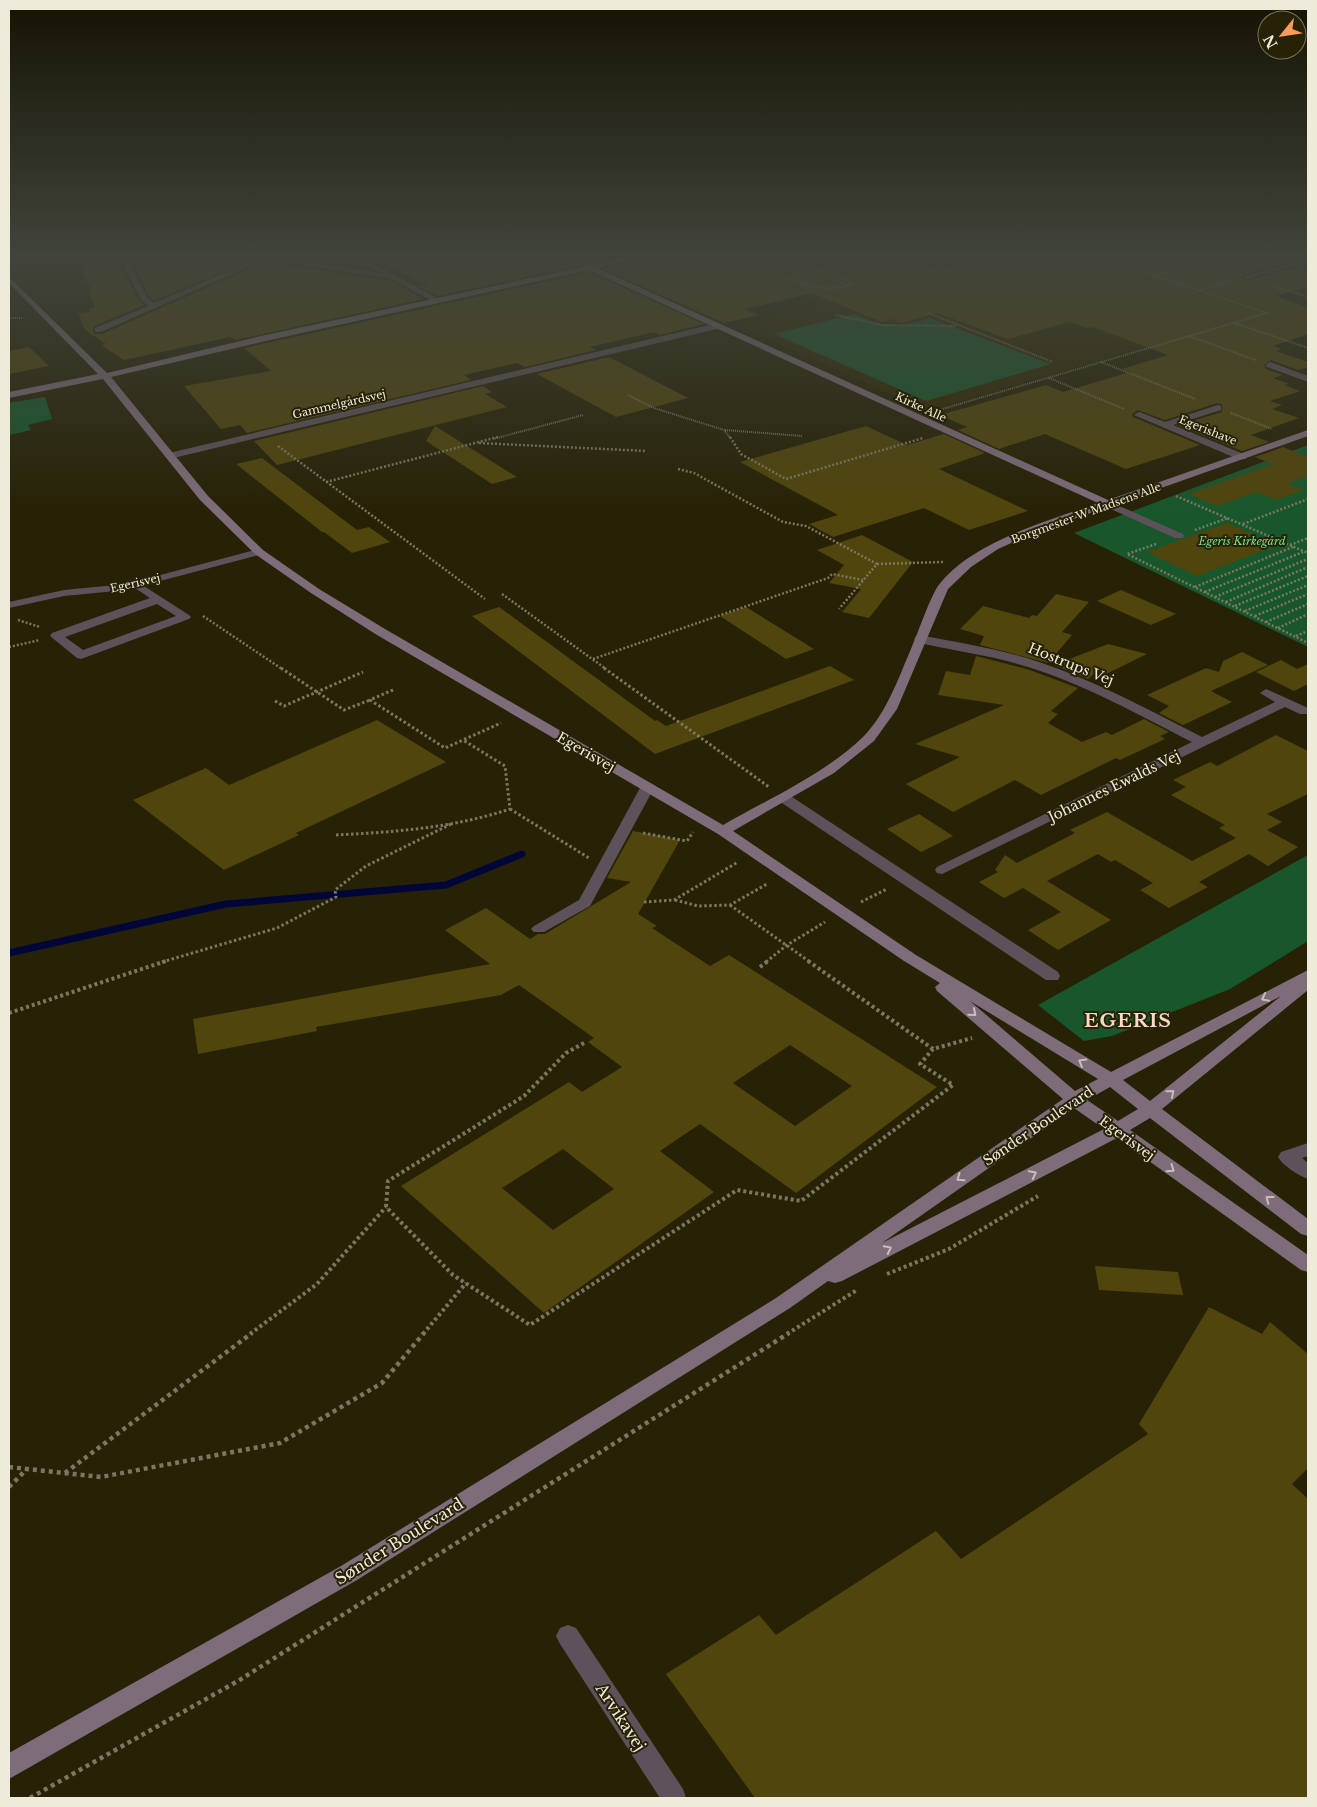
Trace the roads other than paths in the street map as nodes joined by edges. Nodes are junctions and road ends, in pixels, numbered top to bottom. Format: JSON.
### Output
{"nodes":[{"id":1,"x":70,"y":341,"type":"edge"},
{"id":2,"x":254,"y":341,"type":"edge"},
{"id":3,"x":653,"y":341,"type":"edge"},
{"id":4,"x":752,"y":341,"type":"edge"},
{"id":5,"x":1270,"y":366,"type":"road end"},
{"id":6,"x":1308,"y":367,"type":"edge"},
{"id":7,"x":1290,"y":373,"type":"junction"},
{"id":8,"x":104,"y":375,"type":"junction"},
{"id":9,"x":1308,"y":379,"type":"edge"},
{"id":10,"x":9,"y":395,"type":"edge"},
{"id":11,"x":1218,"y":408,"type":"dead end"},
{"id":12,"x":1139,"y":415,"type":"road end"},
{"id":13,"x":1165,"y":425,"type":"junction"},
{"id":14,"x":1308,"y":433,"type":"edge"},
{"id":15,"x":169,"y":456,"type":"junction"},
{"id":16,"x":1242,"y":457,"type":"junction"},
{"id":17,"x":1108,"y":504,"type":"junction"},
{"id":18,"x":1179,"y":536,"type":"road end"},
{"id":19,"x":259,"y":552,"type":"junction"},
{"id":20,"x":136,"y":584,"type":"junction"},
{"id":21,"x":159,"y":599,"type":"junction"},
{"id":22,"x":9,"y":605,"type":"edge"},
{"id":23,"x":920,"y":639,"type":"junction"},
{"id":24,"x":1266,"y":692,"type":"dead end"},
{"id":25,"x":1285,"y":702,"type":"junction"},
{"id":26,"x":1304,"y":712,"type":"dead end"},
{"id":27,"x":1202,"y":743,"type":"junction"},
{"id":28,"x":647,"y":788,"type":"junction"},
{"id":29,"x":784,"y":798,"type":"junction"},
{"id":30,"x":723,"y":831,"type":"junction"},
{"id":31,"x":942,"y":870,"type":"dead end"},
{"id":32,"x":539,"y":930,"type":"dead end"},
{"id":33,"x":910,"y":958,"type":"junction"},
{"id":34,"x":1308,"y":975,"type":"edge"},
{"id":35,"x":1052,"y":976,"type":"dead end"},
{"id":36,"x":1308,"y":982,"type":"edge"},
{"id":37,"x":1110,"y":1079,"type":"junction"},
{"id":38,"x":1074,"y":1099,"type":"junction"},
{"id":39,"x":1151,"y":1110,"type":"junction"},
{"id":40,"x":1116,"y":1131,"type":"junction"},
{"id":41,"x":1308,"y":1149,"type":"edge"},
{"id":42,"x":1308,"y":1172,"type":"edge"},
{"id":43,"x":1308,"y":1229,"type":"edge"},
{"id":44,"x":1308,"y":1265,"type":"edge"},
{"id":45,"x":783,"y":1303,"type":"junction"},
{"id":46,"x":568,"y":1636,"type":"dead end"},
{"id":47,"x":9,"y":1767,"type":"edge"},
{"id":48,"x":674,"y":1798,"type":"edge"}],
"edges":[{"from":1,"to":8,"type":"street","name":"Egerisvej"},
{"from":2,"to":8,"type":"street"},
{"from":3,"to":15,"type":"street","name":"Gammelgårdsvej"},
{"from":4,"to":17,"type":"street","name":"Kirke Alle"},
{"from":5,"to":7,"type":"street"},
{"from":6,"to":7,"type":"street"},
{"from":7,"to":9,"type":"street"},
{"from":8,"to":10,"type":"street"},
{"from":8,"to":15,"type":"street","name":"Egerisvej"},
{"from":11,"to":13,"type":"street","name":"Egerishave"},
{"from":12,"to":13,"type":"street","name":"Egerishave"},
{"from":13,"to":16,"type":"street","name":"Egerishave"},
{"from":14,"to":16,"type":"street","name":"Borgmester W Madsens Alle"},
{"from":15,"to":19,"type":"street","name":"Egerisvej"},
{"from":16,"to":17,"type":"street","name":"Borgmester W Madsens Alle"},
{"from":17,"to":18,"type":"street"},
{"from":17,"to":23,"type":"street","name":"Borgmester W Madsens Alle"},
{"from":19,"to":20,"type":"street","name":"Egerisvej"},
{"from":19,"to":28,"type":"street","name":"Egerisvej"},
{"from":20,"to":21,"type":"street"},
{"from":20,"to":22,"type":"street","name":"Egerisvej"},
{"from":21,"to":21,"type":"street"},
{"from":23,"to":27,"type":"street","name":"Hostrups Vej"},
{"from":23,"to":29,"type":"street","name":"Borgmester W Madsens Alle"},
{"from":24,"to":25,"type":"street"},
{"from":25,"to":26,"type":"street"},
{"from":25,"to":27,"type":"street","name":"Johannes Ewalds Vej"},
{"from":27,"to":31,"type":"street","name":"Johannes Ewalds Vej"},
{"from":28,"to":30,"type":"street","name":"Egerisvej"},
{"from":28,"to":32,"type":"street"},
{"from":29,"to":30,"type":"street","name":"Borgmester W Madsens Alle"},
{"from":29,"to":35,"type":"street"},
{"from":30,"to":33,"type":"street","name":"Egerisvej"},
{"from":37,"to":33,"type":"street","name":"Egerisvej","one_way":true},
{"from":33,"to":38,"type":"street","name":"Egerisvej","one_way":true},
{"from":34,"to":37,"type":"street","name":"Sønder Boulevard","one_way":true},
{"from":39,"to":36,"type":"street","name":"Sønder Boulevard","one_way":true},
{"from":37,"to":38,"type":"street","name":"Sønder Boulevard"},
{"from":37,"to":39,"type":"street","name":"Egerisvej"},
{"from":38,"to":40,"type":"street","name":"Egerisvej"},
{"from":38,"to":45,"type":"street","name":"Sønder Boulevard","one_way":true},
{"from":39,"to":40,"type":"street","name":"Sønder Boulevard"},
{"from":43,"to":39,"type":"street","name":"Egerisvej","one_way":true},
{"from":40,"to":44,"type":"street","name":"Egerisvej","one_way":true},
{"from":45,"to":40,"type":"street","name":"Sønder Boulevard","one_way":true},
{"from":41,"to":42,"type":"street"},
{"from":45,"to":47,"type":"street","name":"Sønder Boulevard"},
{"from":46,"to":48,"type":"street","name":"Arvikavej"}]}
